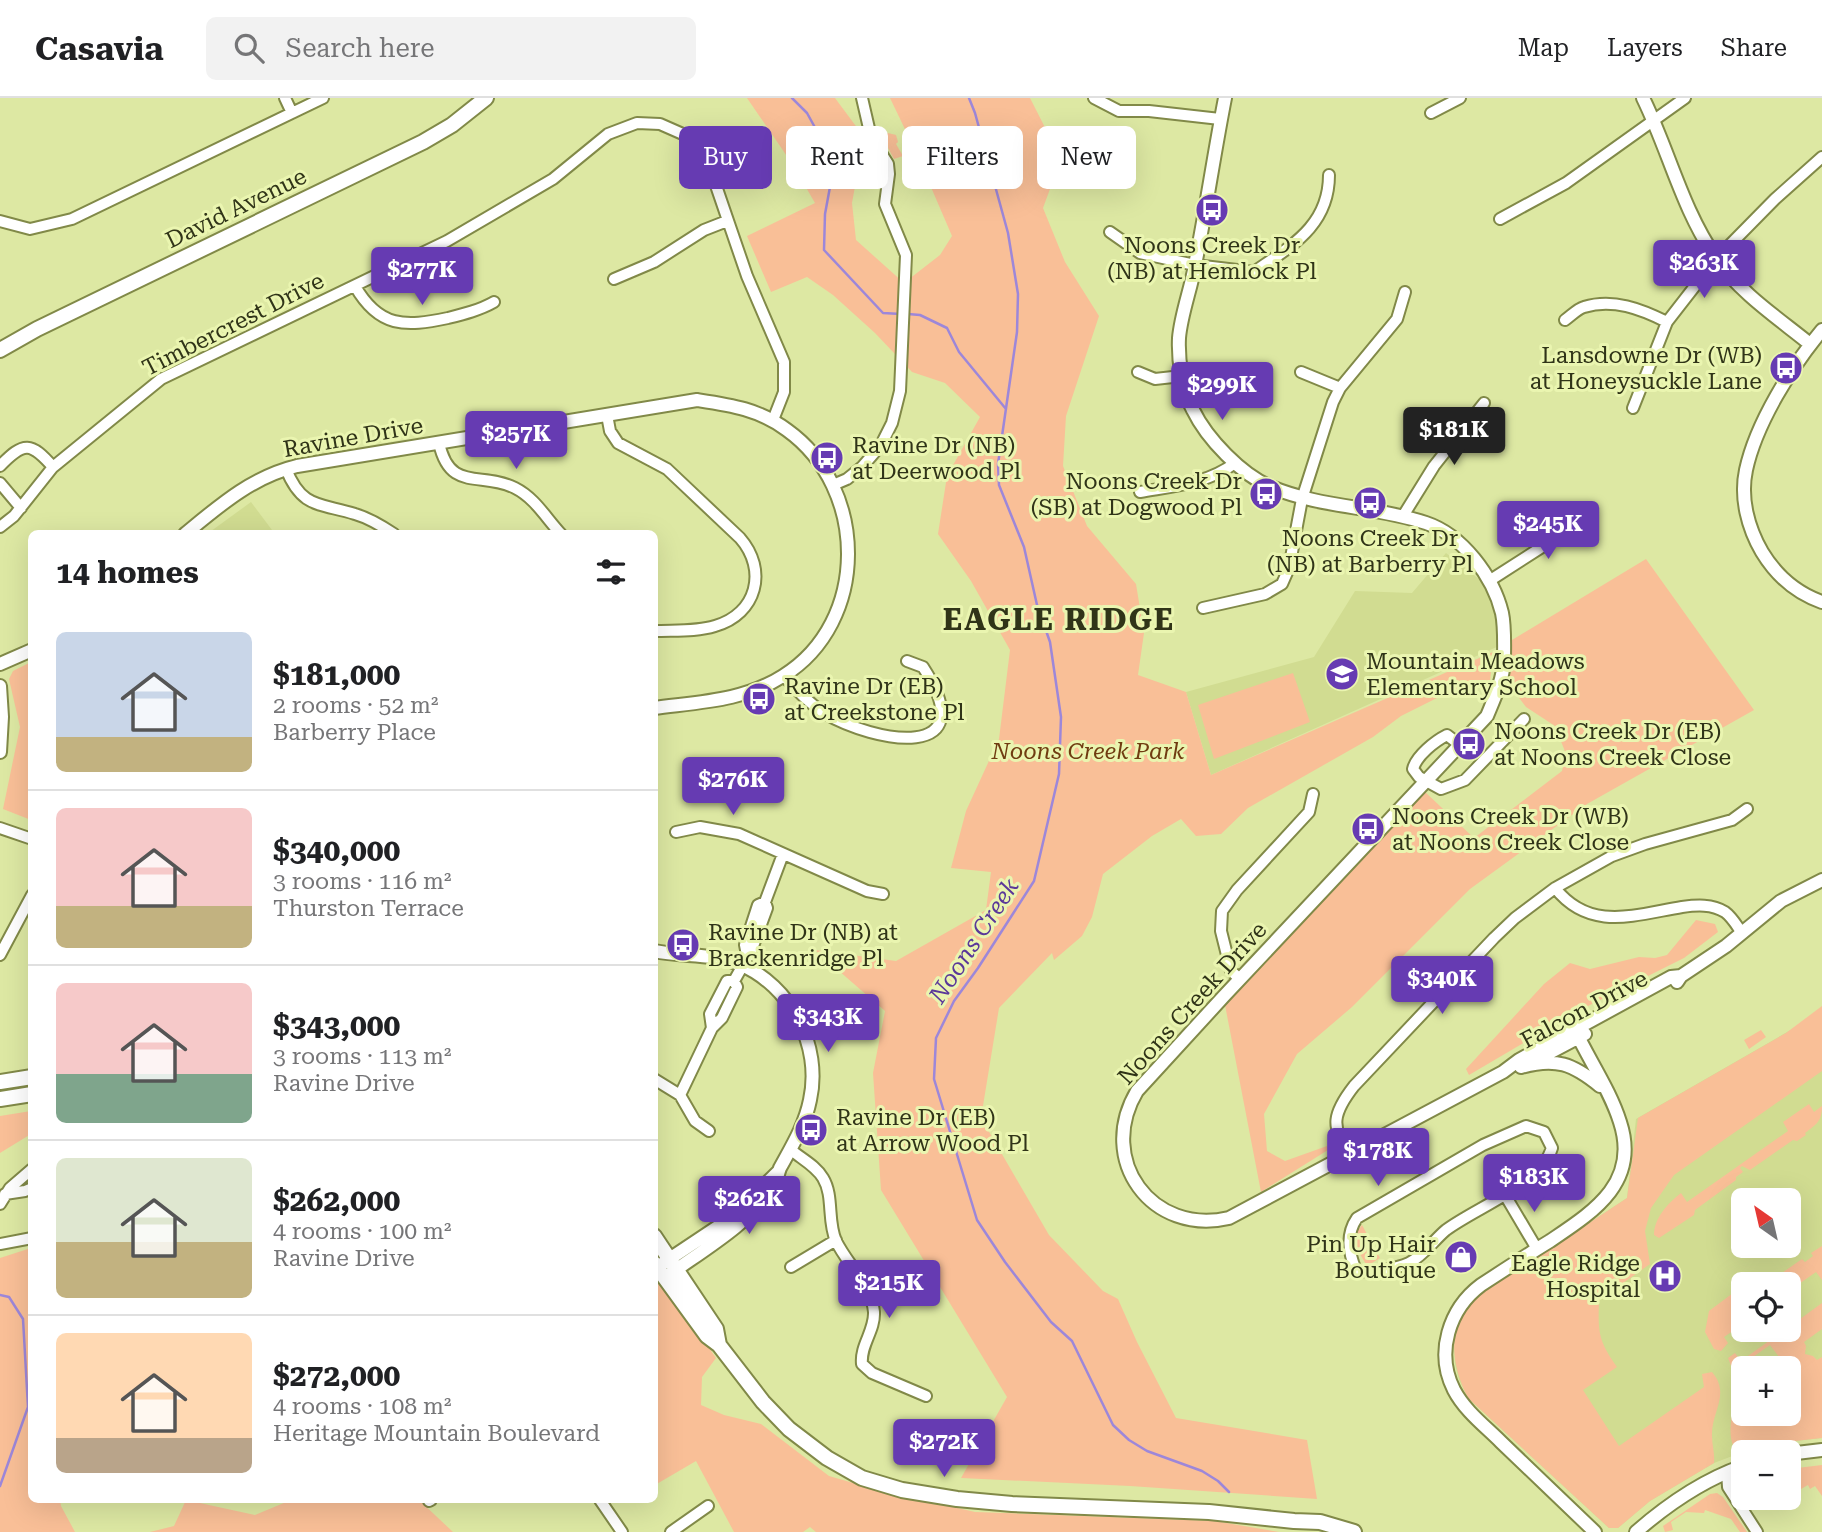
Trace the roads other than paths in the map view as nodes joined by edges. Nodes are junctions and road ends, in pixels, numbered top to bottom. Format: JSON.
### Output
{"nodes":[{"id":1,"x":285,"y":98,"type":"edge"},
{"id":2,"x":323,"y":98,"type":"edge"},
{"id":3,"x":486,"y":98,"type":"edge"},
{"id":4,"x":862,"y":98,"type":"edge"},
{"id":5,"x":1094,"y":98,"type":"edge"},
{"id":6,"x":1225,"y":98,"type":"edge"},
{"id":7,"x":1460,"y":98,"type":"edge"},
{"id":8,"x":1643,"y":98,"type":"edge"},
{"id":9,"x":1685,"y":98,"type":"edge"},
{"id":10,"x":292,"y":113,"type":"junction"},
{"id":11,"x":1431,"y":113,"type":"dead end"},
{"id":12,"x":1220,"y":119,"type":"junction"},
{"id":13,"x":1654,"y":121,"type":"junction"},
{"id":14,"x":1822,"y":157,"type":"edge"},
{"id":15,"x":1329,"y":175,"type":"dead end"},
{"id":16,"x":1500,"y":219,"type":"dead end"},
{"id":17,"x":0,"y":221,"type":"edge"},
{"id":18,"x":727,"y":221,"type":"junction"},
{"id":19,"x":1110,"y":232,"type":"dead end"},
{"id":20,"x":1716,"y":259,"type":"junction"},
{"id":21,"x":1195,"y":265,"type":"junction"},
{"id":22,"x":614,"y":279,"type":"dead end"},
{"id":23,"x":355,"y":286,"type":"junction"},
{"id":24,"x":1405,"y":292,"type":"dead end"},
{"id":25,"x":494,"y":302,"type":"dead end"},
{"id":26,"x":1565,"y":320,"type":"dead end"},
{"id":27,"x":1667,"y":322,"type":"junction"},
{"id":28,"x":1822,"y":330,"type":"edge"},
{"id":29,"x":1810,"y":344,"type":"junction"},
{"id":30,"x":0,"y":350,"type":"edge"},
{"id":31,"x":1138,"y":372,"type":"dead end"},
{"id":32,"x":1301,"y":372,"type":"dead end"},
{"id":33,"x":1182,"y":376,"type":"junction"},
{"id":34,"x":1340,"y":388,"type":"junction"},
{"id":35,"x":1484,"y":403,"type":"dead end"},
{"id":36,"x":1633,"y":408,"type":"dead end"},
{"id":37,"x":607,"y":415,"type":"junction"},
{"id":38,"x":773,"y":420,"type":"junction"},
{"id":39,"x":439,"y":443,"type":"junction"},
{"id":40,"x":1235,"y":463,"type":"junction"},
{"id":41,"x":0,"y":466,"type":"edge"},
{"id":42,"x":53,"y":467,"type":"junction"},
{"id":43,"x":286,"y":469,"type":"junction"},
{"id":44,"x":0,"y":483,"type":"edge"},
{"id":45,"x":834,"y":485,"type":"junction"},
{"id":46,"x":1140,"y":492,"type":"dead end"},
{"id":47,"x":1302,"y":499,"type":"junction"},
{"id":48,"x":21,"y":508,"type":"junction"},
{"id":49,"x":1555,"y":513,"type":"dead end"},
{"id":50,"x":1403,"y":516,"type":"junction"},
{"id":51,"x":0,"y":527,"type":"edge"},
{"id":52,"x":191,"y":530,"type":"edge"},
{"id":53,"x":386,"y":530,"type":"edge"},
{"id":54,"x":558,"y":530,"type":"edge"},
{"id":55,"x":1489,"y":581,"type":"junction"},
{"id":56,"x":1822,"y":602,"type":"edge"},
{"id":57,"x":1203,"y":608,"type":"dead end"},
{"id":58,"x":658,"y":631,"type":"edge"},
{"id":59,"x":28,"y":652,"type":"edge"},
{"id":60,"x":907,"y":661,"type":"dead end"},
{"id":61,"x":0,"y":664,"type":"edge"},
{"id":62,"x":784,"y":676,"type":"junction"},
{"id":63,"x":0,"y":686,"type":"edge"},
{"id":64,"x":658,"y":707,"type":"edge"},
{"id":65,"x":1524,"y":719,"type":"dead end"},
{"id":66,"x":1461,"y":745,"type":"junction"},
{"id":67,"x":0,"y":752,"type":"edge"},
{"id":68,"x":1426,"y":781,"type":"junction"},
{"id":69,"x":1313,"y":794,"type":"dead end"},
{"id":70,"x":1748,"y":809,"type":"dead end"},
{"id":71,"x":0,"y":828,"type":"edge"},
{"id":72,"x":676,"y":832,"type":"dead end"},
{"id":73,"x":28,"y":838,"type":"edge"},
{"id":74,"x":783,"y":854,"type":"junction"},
{"id":75,"x":1822,"y":880,"type":"edge"},
{"id":76,"x":1555,"y":888,"type":"junction"},
{"id":77,"x":883,"y":894,"type":"dead end"},
{"id":78,"x":28,"y":902,"type":"edge"},
{"id":79,"x":1742,"y":933,"type":"junction"},
{"id":80,"x":658,"y":951,"type":"edge"},
{"id":81,"x":0,"y":955,"type":"edge"},
{"id":82,"x":745,"y":960,"type":"junction"},
{"id":83,"x":1240,"y":979,"type":"junction"},
{"id":84,"x":1576,"y":1034,"type":"junction"},
{"id":85,"x":1521,"y":1067,"type":"junction"},
{"id":86,"x":1503,"y":1072,"type":"junction"},
{"id":87,"x":28,"y":1078,"type":"edge"},
{"id":88,"x":658,"y":1081,"type":"edge"},
{"id":89,"x":0,"y":1082,"type":"edge"},
{"id":90,"x":1605,"y":1091,"type":"junction"},
{"id":91,"x":28,"y":1095,"type":"edge"},
{"id":92,"x":680,"y":1095,"type":"junction"},
{"id":93,"x":0,"y":1100,"type":"edge"},
{"id":94,"x":709,"y":1131,"type":"dead end"},
{"id":95,"x":791,"y":1150,"type":"junction"},
{"id":96,"x":1349,"y":1155,"type":"junction"},
{"id":97,"x":28,"y":1173,"type":"edge"},
{"id":98,"x":28,"y":1190,"type":"edge"},
{"id":99,"x":1504,"y":1195,"type":"junction"},
{"id":100,"x":2,"y":1199,"type":"edge"},
{"id":101,"x":28,"y":1239,"type":"edge"},
{"id":102,"x":835,"y":1240,"type":"junction"},
{"id":103,"x":0,"y":1244,"type":"edge"},
{"id":104,"x":658,"y":1247,"type":"edge"},
{"id":105,"x":1537,"y":1249,"type":"junction"},
{"id":106,"x":665,"y":1267,"type":"edge"},
{"id":107,"x":791,"y":1267,"type":"dead end"},
{"id":108,"x":926,"y":1396,"type":"dead end"},
{"id":109,"x":1822,"y":1450,"type":"edge"},
{"id":110,"x":1801,"y":1452,"type":"edge"},
{"id":111,"x":1731,"y":1471,"type":"edge"},
{"id":112,"x":1727,"y":1473,"type":"junction"},
{"id":113,"x":602,"y":1503,"type":"edge"},
{"id":114,"x":708,"y":1506,"type":"dead end"},
{"id":115,"x":1294,"y":1521,"type":"junction"},
{"id":116,"x":622,"y":1532,"type":"edge"},
{"id":117,"x":671,"y":1532,"type":"edge"},
{"id":118,"x":1312,"y":1532,"type":"edge"},
{"id":119,"x":1354,"y":1532,"type":"edge"},
{"id":120,"x":1595,"y":1532,"type":"edge"},
{"id":121,"x":1636,"y":1532,"type":"edge"},
{"id":122,"x":1757,"y":1532,"type":"edge"}],
"edges":[{"from":1,"to":10,"type":"street"},
{"from":2,"to":10,"type":"street"},
{"from":3,"to":30,"type":"main road","name":"David Avenue"},
{"from":4,"to":45,"type":"street"},
{"from":5,"to":12,"type":"street"},
{"from":6,"to":12,"type":"street","name":"Noons Creek Drive"},
{"from":7,"to":11,"type":"street"},
{"from":8,"to":13,"type":"street"},
{"from":9,"to":13,"type":"street"},
{"from":10,"to":17,"type":"street"},
{"from":12,"to":21,"type":"street","name":"Noons Creek Drive"},
{"from":13,"to":16,"type":"street"},
{"from":13,"to":20,"type":"street"},
{"from":14,"to":20,"type":"street"},
{"from":15,"to":21,"type":"street"},
{"from":18,"to":22,"type":"street"},
{"from":18,"to":23,"type":"street","name":"Timbercrest Drive"},
{"from":18,"to":38,"type":"street","name":"Timbercrest Drive"},
{"from":19,"to":21,"type":"street"},
{"from":20,"to":27,"type":"street"},
{"from":20,"to":29,"type":"street"},
{"from":21,"to":33,"type":"street","name":"Noons Creek Drive"},
{"from":23,"to":25,"type":"street"},
{"from":23,"to":42,"type":"street","name":"Timbercrest Drive"},
{"from":24,"to":34,"type":"street"},
{"from":26,"to":27,"type":"street"},
{"from":27,"to":36,"type":"street"},
{"from":28,"to":29,"type":"street"},
{"from":29,"to":56,"type":"street"},
{"from":31,"to":33,"type":"street"},
{"from":32,"to":34,"type":"street"},
{"from":33,"to":40,"type":"street","name":"Noons Creek Drive"},
{"from":34,"to":47,"type":"street"},
{"from":35,"to":50,"type":"street"},
{"from":37,"to":38,"type":"street","name":"Ravine Drive"},
{"from":37,"to":39,"type":"street","name":"Ravine Drive"},
{"from":37,"to":58,"type":"street"},
{"from":38,"to":45,"type":"street","name":"Ravine Drive"},
{"from":39,"to":43,"type":"street","name":"Ravine Drive"},
{"from":39,"to":54,"type":"street"},
{"from":40,"to":46,"type":"street"},
{"from":40,"to":47,"type":"street","name":"Noons Creek Drive"},
{"from":41,"to":42,"type":"street"},
{"from":42,"to":48,"type":"street","name":"Timbercrest Drive"},
{"from":43,"to":52,"type":"street","name":"Ravine Drive"},
{"from":43,"to":53,"type":"street"},
{"from":44,"to":48,"type":"street"},
{"from":45,"to":62,"type":"street","name":"Ravine Drive"},
{"from":47,"to":50,"type":"street","name":"Noons Creek Drive"},
{"from":47,"to":57,"type":"street"},
{"from":48,"to":51,"type":"street","name":"Timbercrest Drive"},
{"from":49,"to":55,"type":"street"},
{"from":50,"to":55,"type":"street","name":"Noons Creek Drive"},
{"from":55,"to":66,"type":"street","name":"Noons Creek Drive"},
{"from":59,"to":61,"type":"street"},
{"from":60,"to":62,"type":"street"},
{"from":62,"to":64,"type":"street","name":"Ravine Drive"},
{"from":63,"to":67,"type":"street"},
{"from":65,"to":68,"type":"street"},
{"from":66,"to":68,"type":"street","name":"Noons Creek Drive"},
{"from":66,"to":68,"type":"street"},
{"from":68,"to":83,"type":"street","name":"Noons Creek Drive"},
{"from":69,"to":83,"type":"street"},
{"from":70,"to":76,"type":"street"},
{"from":71,"to":73,"type":"street"},
{"from":72,"to":74,"type":"street"},
{"from":74,"to":77,"type":"street"},
{"from":74,"to":82,"type":"street"},
{"from":75,"to":79,"type":"street","name":"Falcon Drive"},
{"from":76,"to":79,"type":"street"},
{"from":76,"to":96,"type":"street"},
{"from":78,"to":81,"type":"street"},
{"from":79,"to":84,"type":"street","name":"Falcon Drive"},
{"from":80,"to":82,"type":"street"},
{"from":82,"to":92,"type":"street"},
{"from":82,"to":95,"type":"street"},
{"from":83,"to":96,"type":"street","name":"Noons Creek Drive"},
{"from":84,"to":85,"type":"street","name":"Falcon Drive"},
{"from":84,"to":86,"type":"street","name":"Noons Creek Drive"},
{"from":84,"to":90,"type":"street"},
{"from":85,"to":86,"type":"street","name":"Falcon Drive"},
{"from":85,"to":90,"type":"street"},
{"from":86,"to":96,"type":"street","name":"Noons Creek Drive"},
{"from":87,"to":89,"type":"main road"},
{"from":88,"to":92,"type":"street"},
{"from":90,"to":105,"type":"street"},
{"from":91,"to":93,"type":"main road"},
{"from":92,"to":94,"type":"street"},
{"from":95,"to":102,"type":"street"},
{"from":95,"to":106,"type":"street"},
{"from":97,"to":100,"type":"street"},
{"from":98,"to":100,"type":"street"},
{"from":99,"to":99,"type":"street"},
{"from":99,"to":105,"type":"street"},
{"from":101,"to":103,"type":"street"},
{"from":102,"to":107,"type":"street"},
{"from":102,"to":108,"type":"street"},
{"from":104,"to":106,"type":"main road"},
{"from":105,"to":120,"type":"street"},
{"from":106,"to":115,"type":"main road"},
{"from":109,"to":110,"type":"street"},
{"from":111,"to":112,"type":"street"},
{"from":112,"to":121,"type":"street"},
{"from":112,"to":122,"type":"street"},
{"from":113,"to":116,"type":"street"},
{"from":114,"to":117,"type":"street"},
{"from":115,"to":118,"type":"main road"},
{"from":115,"to":119,"type":"main road"}]}
